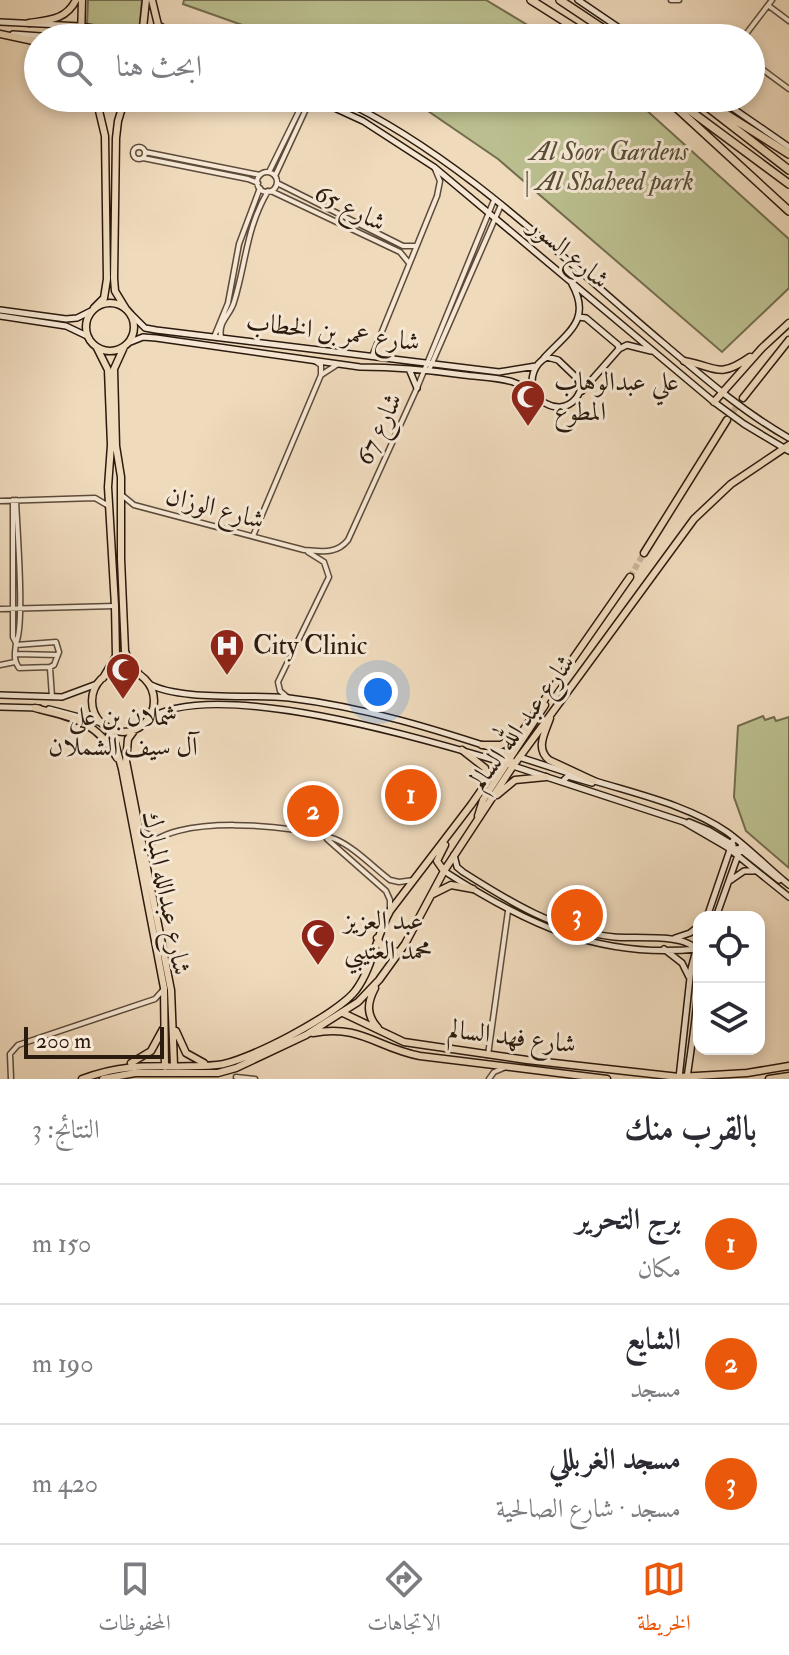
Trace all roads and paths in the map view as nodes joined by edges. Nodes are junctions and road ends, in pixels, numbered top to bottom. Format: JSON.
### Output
{"nodes":[{"id":1,"x":76,"y":0,"type":"edge"},
{"id":2,"x":82,"y":0,"type":"edge"},
{"id":3,"x":149,"y":0,"type":"edge"},
{"id":4,"x":531,"y":0,"type":"edge"},
{"id":5,"x":560,"y":0,"type":"edge"},
{"id":6,"x":578,"y":0,"type":"edge"},
{"id":7,"x":671,"y":0,"type":"edge"},
{"id":8,"x":679,"y":0,"type":"edge"},
{"id":9,"x":770,"y":3,"type":"edge"},
{"id":10,"x":789,"y":21,"type":"edge"},
{"id":11,"x":0,"y":22,"type":"edge"},
{"id":12,"x":29,"y":23,"type":"junction"},
{"id":13,"x":46,"y":24,"type":"edge"},
{"id":14,"x":81,"y":24,"type":"edge"},
{"id":15,"x":144,"y":24,"type":"edge"},
{"id":16,"x":158,"y":24,"type":"edge"},
{"id":17,"x":569,"y":24,"type":"edge"},
{"id":18,"x":596,"y":24,"type":"edge"},
{"id":19,"x":613,"y":24,"type":"edge"},
{"id":20,"x":754,"y":24,"type":"edge"},
{"id":21,"x":0,"y":34,"type":"edge"},
{"id":22,"x":24,"y":35,"type":"edge"},
{"id":23,"x":24,"y":39,"type":"edge"},
{"id":24,"x":765,"y":71,"type":"edge"},
{"id":25,"x":789,"y":89,"type":"edge"},
{"id":26,"x":99,"y":112,"type":"edge"},
{"id":27,"x":121,"y":112,"type":"edge"},
{"id":28,"x":299,"y":112,"type":"edge"},
{"id":29,"x":305,"y":112,"type":"edge"},
{"id":30,"x":342,"y":112,"type":"edge"},
{"id":31,"x":368,"y":112,"type":"edge"},
{"id":32,"x":681,"y":112,"type":"edge"},
{"id":33,"x":692,"y":112,"type":"edge"},
{"id":34,"x":716,"y":112,"type":"edge"},
{"id":35,"x":721,"y":112,"type":"edge"},
{"id":36,"x":738,"y":112,"type":"edge"},
{"id":37,"x":789,"y":147,"type":"edge"},
{"id":38,"x":145,"y":152,"type":"junction"},
{"id":39,"x":789,"y":154,"type":"edge"},
{"id":40,"x":143,"y":158,"type":"junction"},
{"id":41,"x":434,"y":167,"type":"junction"},
{"id":42,"x":789,"y":170,"type":"edge"},
{"id":43,"x":269,"y":172,"type":"junction"},
{"id":44,"x":260,"y":175,"type":"junction"},
{"id":45,"x":275,"y":176,"type":"junction"},
{"id":46,"x":277,"y":183,"type":"junction"},
{"id":47,"x":789,"y":184,"type":"edge"},
{"id":48,"x":259,"y":186,"type":"junction"},
{"id":49,"x":269,"y":191,"type":"junction"},
{"id":50,"x":494,"y":200,"type":"junction"},
{"id":51,"x":501,"y":205,"type":"junction"},
{"id":52,"x":789,"y":211,"type":"edge"},
{"id":53,"x":489,"y":212,"type":"junction"},
{"id":54,"x":496,"y":217,"type":"junction"},
{"id":55,"x":417,"y":245,"type":"junction"},
{"id":56,"x":410,"y":264,"type":"junction"},
{"id":57,"x":569,"y":279,"type":"junction"},
{"id":58,"x":93,"y":310,"type":"junction"},
{"id":59,"x":128,"y":311,"type":"junction"},
{"id":60,"x":0,"y":313,"type":"edge"},
{"id":61,"x":579,"y":317,"type":"junction"},
{"id":62,"x":789,"y":323,"type":"edge"},
{"id":63,"x":87,"y":336,"type":"junction"},
{"id":64,"x":212,"y":338,"type":"junction"},
{"id":65,"x":223,"y":339,"type":"junction"},
{"id":66,"x":789,"y":340,"type":"edge"},
{"id":67,"x":126,"y":345,"type":"junction"},
{"id":68,"x":299,"y":346,"type":"junction"},
{"id":69,"x":97,"y":348,"type":"junction"},
{"id":70,"x":762,"y":348,"type":"junction"},
{"id":71,"x":619,"y":349,"type":"junction"},
{"id":72,"x":360,"y":354,"type":"junction"},
{"id":73,"x":657,"y":354,"type":"junction"},
{"id":74,"x":372,"y":356,"type":"junction"},
{"id":75,"x":299,"y":359,"type":"junction"},
{"id":76,"x":314,"y":361,"type":"junction"},
{"id":77,"x":684,"y":361,"type":"junction"},
{"id":78,"x":539,"y":363,"type":"junction"},
{"id":79,"x":338,"y":364,"type":"junction"},
{"id":80,"x":360,"y":367,"type":"junction"},
{"id":81,"x":428,"y":367,"type":"junction"},
{"id":82,"x":409,"y":368,"type":"junction"},
{"id":83,"x":516,"y":371,"type":"junction"},
{"id":84,"x":321,"y":375,"type":"junction"},
{"id":85,"x":515,"y":383,"type":"junction"},
{"id":86,"x":417,"y":388,"type":"junction"},
{"id":87,"x":534,"y":392,"type":"junction"},
{"id":88,"x":581,"y":392,"type":"junction"},
{"id":89,"x":722,"y":393,"type":"junction"},
{"id":90,"x":743,"y":398,"type":"tunnel mouth"},
{"id":91,"x":714,"y":402,"type":"junction"},
{"id":92,"x":727,"y":420,"type":"tunnel mouth"},
{"id":93,"x":789,"y":438,"type":"edge"},
{"id":94,"x":787,"y":448,"type":"edge"},
{"id":95,"x":108,"y":473,"type":"junction"},
{"id":96,"x":120,"y":473,"type":"junction"},
{"id":97,"x":108,"y":487,"type":"junction"},
{"id":98,"x":121,"y":493,"type":"junction"},
{"id":99,"x":95,"y":498,"type":"junction"},
{"id":100,"x":15,"y":500,"type":"junction"},
{"id":101,"x":0,"y":501,"type":"edge"},
{"id":102,"x":109,"y":507,"type":"junction"},
{"id":103,"x":111,"y":532,"type":"junction"},
{"id":104,"x":121,"y":532,"type":"junction"},
{"id":105,"x":253,"y":536,"type":"junction"},
{"id":106,"x":348,"y":540,"type":"joint"},
{"id":107,"x":304,"y":550,"type":"junction"},
{"id":108,"x":644,"y":553,"type":"tunnel mouth"},
{"id":109,"x":630,"y":577,"type":"tunnel mouth"},
{"id":110,"x":115,"y":606,"type":"junction"},
{"id":111,"x":0,"y":609,"type":"edge"},
{"id":112,"x":16,"y":609,"type":"junction"},
{"id":113,"x":16,"y":644,"type":"junction"},
{"id":114,"x":15,"y":654,"type":"junction"},
{"id":115,"x":58,"y":655,"type":"junction"},
{"id":116,"x":15,"y":662,"type":"junction"},
{"id":117,"x":0,"y":665,"type":"edge"},
{"id":118,"x":50,"y":667,"type":"junction"},
{"id":119,"x":139,"y":674,"type":"junction"},
{"id":120,"x":100,"y":681,"type":"junction"},
{"id":121,"x":149,"y":684,"type":"junction"},
{"id":122,"x":0,"y":695,"type":"edge"},
{"id":123,"x":549,"y":695,"type":"junction"},
{"id":124,"x":52,"y":697,"type":"junction"},
{"id":125,"x":289,"y":698,"type":"junction"},
{"id":126,"x":0,"y":707,"type":"edge"},
{"id":127,"x":35,"y":708,"type":"junction"},
{"id":128,"x":553,"y":710,"type":"junction"},
{"id":129,"x":531,"y":719,"type":"junction"},
{"id":130,"x":147,"y":720,"type":"junction"},
{"id":131,"x":104,"y":724,"type":"junction"},
{"id":132,"x":136,"y":728,"type":"junction"},
{"id":133,"x":482,"y":745,"type":"junction"},
{"id":134,"x":462,"y":750,"type":"junction"},
{"id":135,"x":513,"y":755,"type":"junction"},
{"id":136,"x":507,"y":764,"type":"junction"},
{"id":137,"x":122,"y":769,"type":"junction"},
{"id":138,"x":546,"y":777,"type":"junction"},
{"id":139,"x":488,"y":781,"type":"junction"},
{"id":140,"x":594,"y":781,"type":"junction"},
{"id":141,"x":562,"y":782,"type":"junction"},
{"id":142,"x":617,"y":788,"type":"junction"},
{"id":143,"x":471,"y":805,"type":"junction"},
{"id":144,"x":486,"y":806,"type":"junction"},
{"id":145,"x":478,"y":817,"type":"junction"},
{"id":146,"x":141,"y":830,"type":"junction"},
{"id":147,"x":155,"y":838,"type":"junction"},
{"id":148,"x":325,"y":838,"type":"junction"},
{"id":149,"x":732,"y":845,"type":"junction"},
{"id":150,"x":740,"y":848,"type":"junction"},
{"id":151,"x":145,"y":851,"type":"junction"},
{"id":152,"x":454,"y":854,"type":"junction"},
{"id":153,"x":444,"y":871,"type":"junction"},
{"id":154,"x":757,"y":872,"type":"junction"},
{"id":155,"x":386,"y":876,"type":"junction"},
{"id":156,"x":414,"y":880,"type":"junction"},
{"id":157,"x":379,"y":884,"type":"junction"},
{"id":158,"x":728,"y":884,"type":"junction"},
{"id":159,"x":788,"y":885,"type":"edge"},
{"id":160,"x":473,"y":889,"type":"junction"},
{"id":161,"x":430,"y":896,"type":"junction"},
{"id":162,"x":789,"y":897,"type":"edge"},
{"id":163,"x":714,"y":899,"type":"junction"},
{"id":164,"x":722,"y":902,"type":"junction"},
{"id":165,"x":390,"y":911,"type":"junction"},
{"id":166,"x":508,"y":911,"type":"junction"},
{"id":167,"x":709,"y":911,"type":"edge"},
{"id":168,"x":718,"y":911,"type":"edge"},
{"id":169,"x":543,"y":918,"type":"junction"},
{"id":170,"x":693,"y":930,"type":"edge"},
{"id":171,"x":377,"y":938,"type":"junction"},
{"id":172,"x":672,"y":938,"type":"junction"},
{"id":173,"x":693,"y":946,"type":"edge"},
{"id":174,"x":663,"y":949,"type":"junction"},
{"id":175,"x":693,"y":949,"type":"edge"},
{"id":176,"x":400,"y":952,"type":"junction"},
{"id":177,"x":693,"y":967,"type":"edge"},
{"id":178,"x":379,"y":980,"type":"junction"},
{"id":179,"x":690,"y":980,"type":"junction"},
{"id":180,"x":698,"y":983,"type":"edge"},
{"id":181,"x":164,"y":988,"type":"junction"},
{"id":182,"x":332,"y":1012,"type":"junction"},
{"id":183,"x":344,"y":1013,"type":"junction"},
{"id":184,"x":170,"y":1019,"type":"junction"},
{"id":185,"x":364,"y":1023,"type":"junction"},
{"id":186,"x":358,"y":1034,"type":"junction"},
{"id":187,"x":383,"y":1034,"type":"junction"},
{"id":188,"x":306,"y":1035,"type":"junction"},
{"id":189,"x":488,"y":1055,"type":"junction"},
{"id":190,"x":214,"y":1066,"type":"junction"},
{"id":191,"x":789,"y":1066,"type":"edge"},
{"id":192,"x":121,"y":1067,"type":"junction"},
{"id":193,"x":506,"y":1067,"type":"junction"},
{"id":194,"x":174,"y":1068,"type":"junction"},
{"id":195,"x":165,"y":1072,"type":"edge"},
{"id":196,"x":789,"y":1076,"type":"edge"},
{"id":197,"x":236,"y":1077,"type":"edge"},
{"id":198,"x":683,"y":1078,"type":"edge"},
{"id":199,"x":11,"y":1079,"type":"edge"},
{"id":200,"x":82,"y":1079,"type":"edge"},
{"id":201,"x":103,"y":1079,"type":"edge"},
{"id":202,"x":255,"y":1079,"type":"edge"},
{"id":203,"x":489,"y":1079,"type":"edge"},
{"id":204,"x":607,"y":1079,"type":"edge"},
{"id":205,"x":769,"y":1079,"type":"edge"}],
"edges":[{"from":1,"to":12,"type":"main road"},
{"from":2,"to":14,"type":"main road"},
{"from":3,"to":15,"type":"main road"},
{"from":3,"to":16,"type":"main road"},
{"from":4,"to":17,"type":"highway"},
{"from":5,"to":18,"type":"highway"},
{"from":6,"to":19,"type":"main road"},
{"from":7,"to":8,"type":"street"},
{"from":9,"to":10,"type":"street"},
{"from":9,"to":20,"type":"street"},
{"from":11,"to":12,"type":"main road"},
{"from":12,"to":13,"type":"main road"},
{"from":21,"to":22,"type":"main road"},
{"from":21,"to":23,"type":"main road"},
{"from":24,"to":25,"type":"street"},
{"from":26,"to":58,"type":"main road"},
{"from":27,"to":59,"type":"main road"},
{"from":28,"to":43,"type":"street"},
{"from":29,"to":45,"type":"street"},
{"from":30,"to":41,"type":"main road","name":"شارع السور"},
{"from":31,"to":50,"type":"main road","name":"شارع السور"},
{"from":32,"to":52,"type":"highway"},
{"from":33,"to":47,"type":"highway"},
{"from":34,"to":42,"type":"highway"},
{"from":35,"to":39,"type":"highway"},
{"from":36,"to":37,"type":"main road"},
{"from":38,"to":40,"type":"street"},
{"from":38,"to":40,"type":"street"},
{"from":38,"to":44,"type":"street"},
{"from":40,"to":48,"type":"street"},
{"from":41,"to":53,"type":"main road","name":"شارع السور"},
{"from":41,"to":55,"type":"street"},
{"from":43,"to":44,"type":"street"},
{"from":43,"to":45,"type":"street"},
{"from":44,"to":48,"type":"street"},
{"from":45,"to":46,"type":"street"},
{"from":46,"to":49,"type":"street"},
{"from":46,"to":55,"type":"street","name":"شارع 65"},
{"from":48,"to":49,"type":"street"},
{"from":48,"to":64,"type":"street"},
{"from":49,"to":56,"type":"street","name":"شارع 65"},
{"from":49,"to":65,"type":"street"},
{"from":50,"to":51,"type":"main road","name":"شارع السور"},
{"from":50,"to":53,"type":"street","name":"شارع 67"},
{"from":51,"to":54,"type":"street","name":"شارع 67"},
{"from":51,"to":77,"type":"main road","name":"شارع السور"},
{"from":53,"to":54,"type":"main road","name":"شارع السور"},
{"from":53,"to":81,"type":"street","name":"شارع 67"},
{"from":54,"to":57,"type":"main road","name":"شارع السور"},
{"from":54,"to":81,"type":"street","name":"شارع 67"},
{"from":55,"to":56,"type":"street"},
{"from":56,"to":74,"type":"street"},
{"from":57,"to":61,"type":"main road"},
{"from":57,"to":73,"type":"main road","name":"شارع السور"},
{"from":58,"to":59,"type":"main road"},
{"from":58,"to":60,"type":"main road"},
{"from":58,"to":63,"type":"main road"},
{"from":59,"to":64,"type":"main road","name":"شارع عمر بن الخطاب"},
{"from":59,"to":67,"type":"main road"},
{"from":60,"to":63,"type":"main road"},
{"from":61,"to":71,"type":"main road"},
{"from":61,"to":78,"type":"main road"},
{"from":62,"to":70,"type":"main road"},
{"from":63,"to":69,"type":"main road"},
{"from":64,"to":65,"type":"main road","name":"شارع عمر بن الخطاب"},
{"from":65,"to":68,"type":"main road","name":"شارع عمر بن الخطاب"},
{"from":66,"to":90,"type":"main road"},
{"from":67,"to":69,"type":"main road"},
{"from":67,"to":75,"type":"main road","name":"شارع عمر بن الخطاب"},
{"from":67,"to":96,"type":"main road"},
{"from":68,"to":72,"type":"main road","name":"شارع عمر بن الخطاب"},
{"from":68,"to":75,"type":"main road"},
{"from":69,"to":95,"type":"main road"},
{"from":70,"to":77,"type":"main road"},
{"from":70,"to":89,"type":"main road"},
{"from":71,"to":73,"type":"main road"},
{"from":71,"to":88,"type":"main road"},
{"from":72,"to":74,"type":"main road","name":"شارع عمر بن الخطاب"},
{"from":72,"to":80,"type":"main road"},
{"from":73,"to":91,"type":"main road","name":"شارع السور"},
{"from":74,"to":81,"type":"main road","name":"شارع عمر بن الخطاب"},
{"from":75,"to":76,"type":"main road","name":"شارع عمر بن الخطاب"},
{"from":76,"to":79,"type":"main road","name":"شارع عمر بن الخطاب"},
{"from":76,"to":84,"type":"street"},
{"from":77,"to":89,"type":"main road","name":"شارع السور"},
{"from":78,"to":83,"type":"main road","name":"شارع عمر بن الخطاب"},
{"from":78,"to":87,"type":"main road"},
{"from":78,"to":88,"type":"main road"},
{"from":79,"to":80,"type":"main road","name":"شارع عمر بن الخطاب"},
{"from":79,"to":84,"type":"street"},
{"from":80,"to":82,"type":"main road","name":"شارع عمر بن الخطاب"},
{"from":81,"to":82,"type":"main road","name":"شارع عمر بن الخطاب"},
{"from":81,"to":83,"type":"main road","name":"شارع عمر بن الخطاب"},
{"from":81,"to":85,"type":"main road","name":"شارع عمر بن الخطاب"},
{"from":81,"to":86,"type":"street","name":"شارع 67"},
{"from":82,"to":86,"type":"main road"},
{"from":83,"to":85,"type":"main road"},
{"from":84,"to":105,"type":"street"},
{"from":85,"to":87,"type":"main road","name":"شارع عمر بن الخطاب"},
{"from":86,"to":106,"type":"street","name":"شارع 67"},
{"from":87,"to":88,"type":"main road"},
{"from":89,"to":91,"type":"main road"},
{"from":89,"to":93,"type":"main road","name":"شارع السور"},
{"from":91,"to":94,"type":"main road","name":"شارع السور"},
{"from":92,"to":108,"type":"main road"},
{"from":94,"to":128,"type":"main road","name":"شارع عبد الله السالم"},
{"from":95,"to":96,"type":"main road"},
{"from":95,"to":97,"type":"main road"},
{"from":96,"to":98,"type":"main road"},
{"from":97,"to":99,"type":"street"},
{"from":97,"to":102,"type":"main road"},
{"from":98,"to":104,"type":"main road"},
{"from":98,"to":105,"type":"street","name":"شارع الوزان"},
{"from":99,"to":100,"type":"street"},
{"from":99,"to":102,"type":"street"},
{"from":100,"to":101,"type":"street"},
{"from":100,"to":112,"type":"street"},
{"from":102,"to":103,"type":"main road"},
{"from":103,"to":104,"type":"main road"},
{"from":103,"to":110,"type":"main road"},
{"from":104,"to":119,"type":"main road"},
{"from":105,"to":107,"type":"street","name":"شارع الوزان"},
{"from":106,"to":107,"type":"street","name":"شارع الوزان"},
{"from":107,"to":125,"type":"street"},
{"from":109,"to":123,"type":"main road","name":"شارع عبد الله السالم"},
{"from":110,"to":112,"type":"street"},
{"from":110,"to":120,"type":"main road"},
{"from":111,"to":112,"type":"street"},
{"from":112,"to":113,"type":"street"},
{"from":113,"to":114,"type":"street"},
{"from":113,"to":115,"type":"street"},
{"from":114,"to":115,"type":"street"},
{"from":114,"to":116,"type":"street"},
{"from":115,"to":118,"type":"street"},
{"from":116,"to":117,"type":"street"},
{"from":116,"to":118,"type":"street"},
{"from":118,"to":124,"type":"street"},
{"from":119,"to":120,"type":"main road"},
{"from":119,"to":121,"type":"main road"},
{"from":120,"to":124,"type":"main road"},
{"from":120,"to":131,"type":"main road"},
{"from":121,"to":125,"type":"main road"},
{"from":121,"to":130,"type":"main road"},
{"from":122,"to":124,"type":"main road"},
{"from":123,"to":129,"type":"main road","name":"شارع عبد الله السالم"},
{"from":123,"to":135,"type":"main road"},
{"from":125,"to":133,"type":"main road"},
{"from":126,"to":127,"type":"main road"},
{"from":127,"to":131,"type":"main road"},
{"from":127,"to":137,"type":"main road"},
{"from":128,"to":135,"type":"main road","name":"شارع عبد الله السالم"},
{"from":128,"to":140,"type":"main road"},
{"from":129,"to":133,"type":"main road"},
{"from":129,"to":135,"type":"main road","name":"شارع عبد الله السالم"},
{"from":130,"to":132,"type":"main road"},
{"from":130,"to":134,"type":"main road"},
{"from":131,"to":132,"type":"main road"},
{"from":131,"to":137,"type":"main road","name":"شارع عبدالله المبارك"},
{"from":132,"to":146,"type":"main road","name":"شارع عبدالله المبارك"},
{"from":133,"to":135,"type":"main road"},
{"from":134,"to":136,"type":"main road"},
{"from":134,"to":139,"type":"main road"},
{"from":135,"to":136,"type":"main road","name":"شارع عبد الله السالم"},
{"from":135,"to":136,"type":"main road","name":"شارع عبد الله السالم"},
{"from":135,"to":140,"type":"main road"},
{"from":136,"to":138,"type":"main road"},
{"from":136,"to":139,"type":"main road","name":"شارع عبد الله السالم"},
{"from":136,"to":144,"type":"main road","name":"شارع عبد الله السالم"},
{"from":136,"to":145,"type":"main road"},
{"from":137,"to":181,"type":"main road","name":"شارع عبدالله المبارك"},
{"from":138,"to":141,"type":"main road"},
{"from":138,"to":144,"type":"main road"},
{"from":139,"to":143,"type":"main road","name":"شارع عبد الله السالم"},
{"from":140,"to":142,"type":"main road"},
{"from":141,"to":142,"type":"main road"},
{"from":141,"to":149,"type":"main road"},
{"from":142,"to":149,"type":"main road"},
{"from":143,"to":153,"type":"main road"},
{"from":143,"to":156,"type":"main road","name":"شارع عبد الله السالم"},
{"from":144,"to":145,"type":"main road","name":"شارع عبد الله السالم"},
{"from":145,"to":152,"type":"main road","name":"شارع عبد الله السالم"},
{"from":146,"to":147,"type":"street"},
{"from":146,"to":151,"type":"main road","name":"شارع عبدالله المبارك"},
{"from":147,"to":148,"type":"street"},
{"from":147,"to":151,"type":"street"},
{"from":148,"to":155,"type":"street"},
{"from":148,"to":157,"type":"street"},
{"from":149,"to":150,"type":"main road"},
{"from":149,"to":150,"type":"main road"},
{"from":149,"to":163,"type":"main road"},
{"from":150,"to":154,"type":"main road"},
{"from":150,"to":158,"type":"main road"},
{"from":150,"to":159,"type":"main road"},
{"from":151,"to":184,"type":"main road","name":"شارع عبدالله المبارك"},
{"from":152,"to":153,"type":"main road","name":"شارع عبد الله السالم"},
{"from":152,"to":169,"type":"main road"},
{"from":153,"to":160,"type":"main road"},
{"from":153,"to":161,"type":"main road","name":"شارع عبد الله السالم"},
{"from":154,"to":158,"type":"main road"},
{"from":154,"to":162,"type":"main road"},
{"from":155,"to":156,"type":"street"},
{"from":155,"to":157,"type":"street"},
{"from":156,"to":165,"type":"main road","name":"شارع عبد الله السالم"},
{"from":157,"to":165,"type":"street"},
{"from":158,"to":164,"type":"main road"},
{"from":160,"to":161,"type":"main road"},
{"from":160,"to":166,"type":"main road"},
{"from":161,"to":176,"type":"main road","name":"شارع عبد الله السالم"},
{"from":163,"to":164,"type":"main road"},
{"from":163,"to":167,"type":"main road"},
{"from":164,"to":168,"type":"main road"},
{"from":165,"to":171,"type":"main road","name":"شارع عبد الله السالم"},
{"from":166,"to":169,"type":"main road"},
{"from":166,"to":174,"type":"main road"},
{"from":166,"to":189,"type":"street"},
{"from":169,"to":172,"type":"main road"},
{"from":170,"to":172,"type":"main road"},
{"from":171,"to":176,"type":"main road"},
{"from":171,"to":182,"type":"main road","name":"شارع عبد الله السالم"},
{"from":172,"to":173,"type":"main road"},
{"from":174,"to":175,"type":"main road"},
{"from":174,"to":179,"type":"main road"},
{"from":176,"to":178,"type":"main road","name":"شارع عبد الله السالم"},
{"from":177,"to":179,"type":"main road"},
{"from":178,"to":183,"type":"main road","name":"شارع عبد الله السالم"},
{"from":178,"to":187,"type":"main road"},
{"from":179,"to":198,"type":"main road"},
{"from":180,"to":198,"type":"main road"},
{"from":181,"to":184,"type":"main road","name":"شارع عبدالله المبارك"},
{"from":181,"to":199,"type":"street"},
{"from":182,"to":183,"type":"main road","name":"شارع فهد السالم"},
{"from":182,"to":190,"type":"main road"},
{"from":183,"to":185,"type":"main road","name":"شارع فهد السالم"},
{"from":183,"to":188,"type":"main road","name":"شارع عبد الله السالم"},
{"from":184,"to":190,"type":"main road"},
{"from":184,"to":192,"type":"main road"},
{"from":184,"to":194,"type":"main road","name":"شارع عبدالله المبارك"},
{"from":184,"to":195,"type":"main road","name":"شارع عبدالله المبارك"},
{"from":185,"to":186,"type":"main road"},
{"from":185,"to":187,"type":"main road","name":"شارع فهد السالم"},
{"from":186,"to":188,"type":"main road","name":"شارع فهد السالم"},
{"from":186,"to":193,"type":"main road","name":"شارع فهد السالم"},
{"from":187,"to":189,"type":"main road","name":"شارع فهد السالم"},
{"from":188,"to":194,"type":"main road","name":"شارع عبد الله السالم"},
{"from":189,"to":198,"type":"main road","name":"شارع فهد السالم"},
{"from":190,"to":194,"type":"main road"},
{"from":191,"to":198,"type":"main road","name":"شارع فهد السالم"},
{"from":192,"to":195,"type":"main road"},
{"from":192,"to":200,"type":"main road"},
{"from":193,"to":203,"type":"street"},
{"from":193,"to":204,"type":"main road","name":"شارع فهد السالم"},
{"from":194,"to":195,"type":"main road"},
{"from":195,"to":201,"type":"main road"},
{"from":196,"to":205,"type":"main road"},
{"from":197,"to":202,"type":"street"}]}
